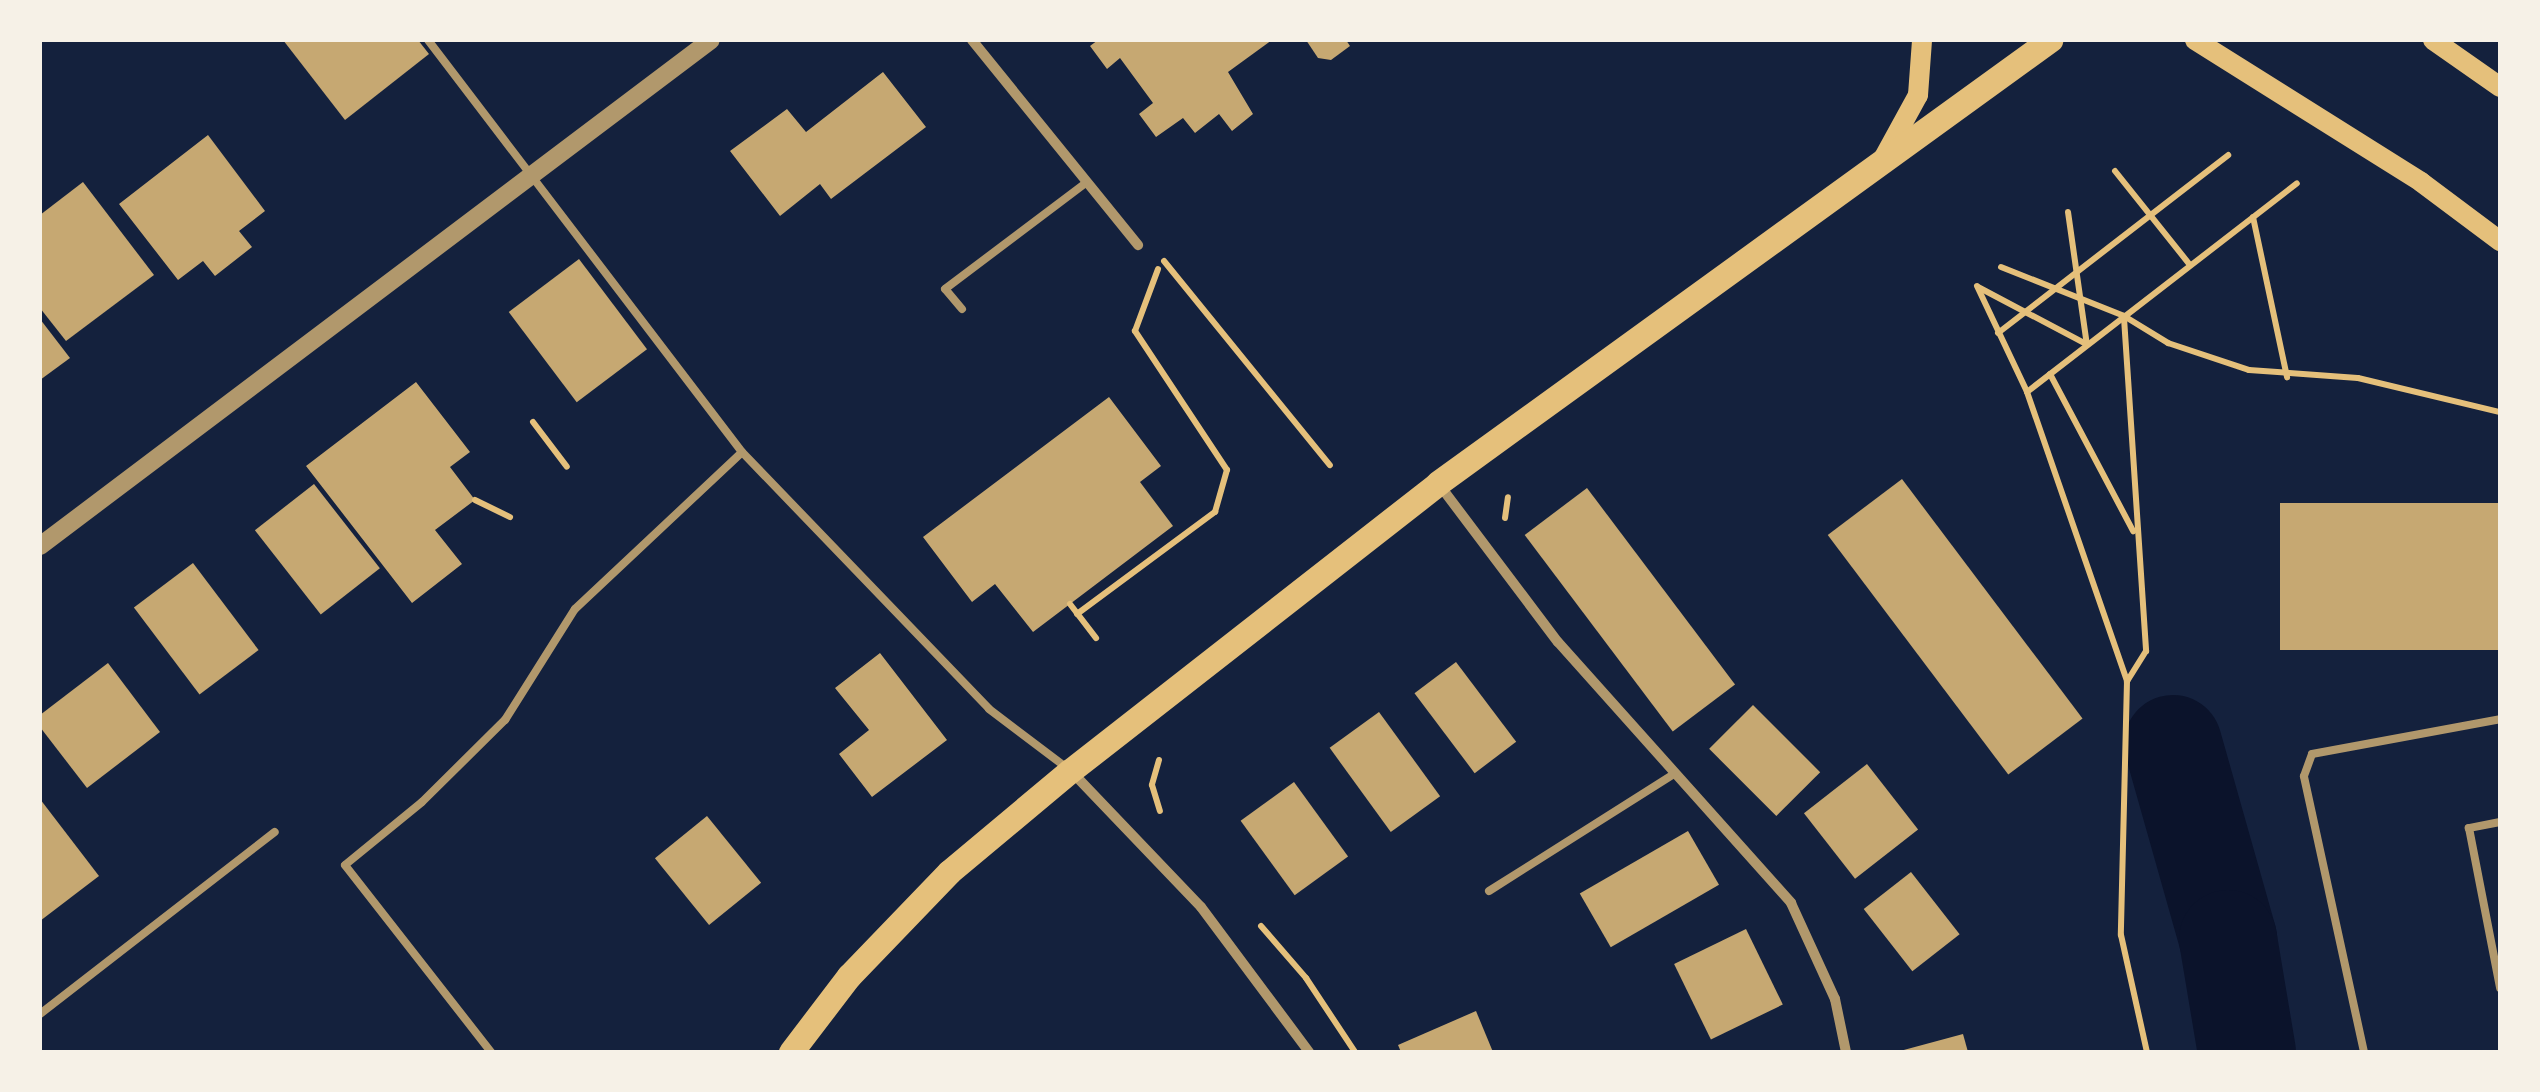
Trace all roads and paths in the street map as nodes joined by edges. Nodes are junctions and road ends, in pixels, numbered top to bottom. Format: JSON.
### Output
{"nodes":[{"id":1,"x":428,"y":40,"type":"edge"},
{"id":2,"x":711,"y":40,"type":"edge"},
{"id":3,"x":972,"y":40,"type":"edge"},
{"id":4,"x":1922,"y":40,"type":"edge"},
{"id":5,"x":2050,"y":40,"type":"edge"},
{"id":6,"x":2195,"y":40,"type":"edge"},
{"id":7,"x":2434,"y":40,"type":"edge"},
{"id":8,"x":2500,"y":87,"type":"edge"},
{"id":9,"x":2228,"y":155,"type":"dead end"},
{"id":10,"x":1882,"y":161,"type":"junction"},
{"id":11,"x":2115,"y":171,"type":"dead end"},
{"id":12,"x":534,"y":175,"type":"junction"},
{"id":13,"x":1087,"y":182,"type":"junction"},
{"id":14,"x":2297,"y":184,"type":"dead end"},
{"id":15,"x":2068,"y":212,"type":"dead end"},
{"id":16,"x":2149,"y":216,"type":"junction"},
{"id":17,"x":2253,"y":217,"type":"junction"},
{"id":18,"x":2500,"y":241,"type":"edge"},
{"id":19,"x":1138,"y":245,"type":"joint"},
{"id":20,"x":1162,"y":259,"type":"junction"},
{"id":21,"x":2190,"y":265,"type":"junction"},
{"id":22,"x":2001,"y":267,"type":"dead end"},
{"id":23,"x":2078,"y":272,"type":"junction"},
{"id":24,"x":2057,"y":287,"type":"junction"},
{"id":25,"x":2081,"y":298,"type":"junction"},
{"id":26,"x":962,"y":310,"type":"dead end"},
{"id":27,"x":2028,"y":312,"type":"junction"},
{"id":28,"x":2124,"y":316,"type":"junction"},
{"id":29,"x":1998,"y":333,"type":"junction"},
{"id":30,"x":2087,"y":345,"type":"junction"},
{"id":31,"x":2050,"y":374,"type":"junction"},
{"id":32,"x":2287,"y":376,"type":"junction"},
{"id":33,"x":2027,"y":392,"type":"junction"},
{"id":34,"x":2500,"y":412,"type":"edge"},
{"id":35,"x":533,"y":422,"type":"dead end"},
{"id":36,"x":742,"y":452,"type":"junction"},
{"id":37,"x":1330,"y":465,"type":"dead end"},
{"id":38,"x":567,"y":466,"type":"dead end"},
{"id":39,"x":1438,"y":484,"type":"junction"},
{"id":40,"x":475,"y":500,"type":"dead end"},
{"id":41,"x":510,"y":517,"type":"dead end"},
{"id":42,"x":2136,"y":536,"type":"junction"},
{"id":43,"x":40,"y":546,"type":"edge"},
{"id":44,"x":1070,"y":604,"type":"dead end"},
{"id":45,"x":1077,"y":614,"type":"junction"},
{"id":46,"x":1096,"y":638,"type":"dead end"},
{"id":47,"x":2127,"y":681,"type":"junction"},
{"id":48,"x":2500,"y":719,"type":"edge"},
{"id":49,"x":1070,"y":770,"type":"junction"},
{"id":50,"x":1674,"y":774,"type":"junction"},
{"id":51,"x":2500,"y":822,"type":"edge"},
{"id":52,"x":276,"y":832,"type":"dead end"},
{"id":53,"x":1489,"y":892,"type":"dead end"},
{"id":54,"x":2500,"y":988,"type":"edge"},
{"id":55,"x":40,"y":1014,"type":"edge"},
{"id":56,"x":491,"y":1052,"type":"edge"},
{"id":57,"x":791,"y":1052,"type":"edge"},
{"id":58,"x":1308,"y":1052,"type":"edge"},
{"id":59,"x":1846,"y":1052,"type":"edge"},
{"id":60,"x":2146,"y":1052,"type":"edge"},
{"id":61,"x":2364,"y":1052,"type":"edge"}],
"edges":[{"from":1,"to":12,"type":"lane"},
{"from":2,"to":12,"type":"street"},
{"from":3,"to":13,"type":"street"},
{"from":4,"to":10,"type":"main road"},
{"from":5,"to":10,"type":"main road"},
{"from":6,"to":18,"type":"main road"},
{"from":7,"to":8,"type":"main road"},
{"from":9,"to":16,"type":"path"},
{"from":10,"to":39,"type":"main road"},
{"from":11,"to":16,"type":"path"},
{"from":12,"to":36,"type":"lane"},
{"from":12,"to":43,"type":"street"},
{"from":13,"to":19,"type":"street"},
{"from":13,"to":26,"type":"lane"},
{"from":14,"to":17,"type":"path"},
{"from":15,"to":23,"type":"path"},
{"from":16,"to":21,"type":"path"},
{"from":16,"to":23,"type":"path"},
{"from":17,"to":21,"type":"path"},
{"from":17,"to":32,"type":"path"},
{"from":19,"to":20,"type":"path"},
{"from":20,"to":37,"type":"path"},
{"from":20,"to":45,"type":"path"},
{"from":21,"to":28,"type":"path"},
{"from":22,"to":24,"type":"path"},
{"from":23,"to":24,"type":"path"},
{"from":23,"to":25,"type":"path"},
{"from":24,"to":25,"type":"path"},
{"from":24,"to":27,"type":"path"},
{"from":25,"to":28,"type":"path"},
{"from":25,"to":30,"type":"path"},
{"from":27,"to":29,"type":"path"},
{"from":27,"to":29,"type":"path"},
{"from":27,"to":30,"type":"path"},
{"from":28,"to":30,"type":"path"},
{"from":28,"to":32,"type":"path"},
{"from":28,"to":42,"type":"path"},
{"from":29,"to":33,"type":"path"},
{"from":30,"to":31,"type":"path"},
{"from":31,"to":33,"type":"path"},
{"from":31,"to":42,"type":"path"},
{"from":32,"to":34,"type":"path"},
{"from":33,"to":47,"type":"path"},
{"from":35,"to":38,"type":"path"},
{"from":36,"to":49,"type":"lane"},
{"from":36,"to":56,"type":"lane"},
{"from":39,"to":49,"type":"main road"},
{"from":39,"to":50,"type":"street"},
{"from":40,"to":41,"type":"path"},
{"from":42,"to":47,"type":"path"},
{"from":44,"to":45,"type":"path"},
{"from":45,"to":46,"type":"path"},
{"from":47,"to":60,"type":"path"},
{"from":48,"to":61,"type":"lane"},
{"from":49,"to":57,"type":"main road"},
{"from":49,"to":58,"type":"street"},
{"from":50,"to":53,"type":"lane"},
{"from":50,"to":59,"type":"street"},
{"from":51,"to":54,"type":"lane"},
{"from":52,"to":55,"type":"lane"}]}
